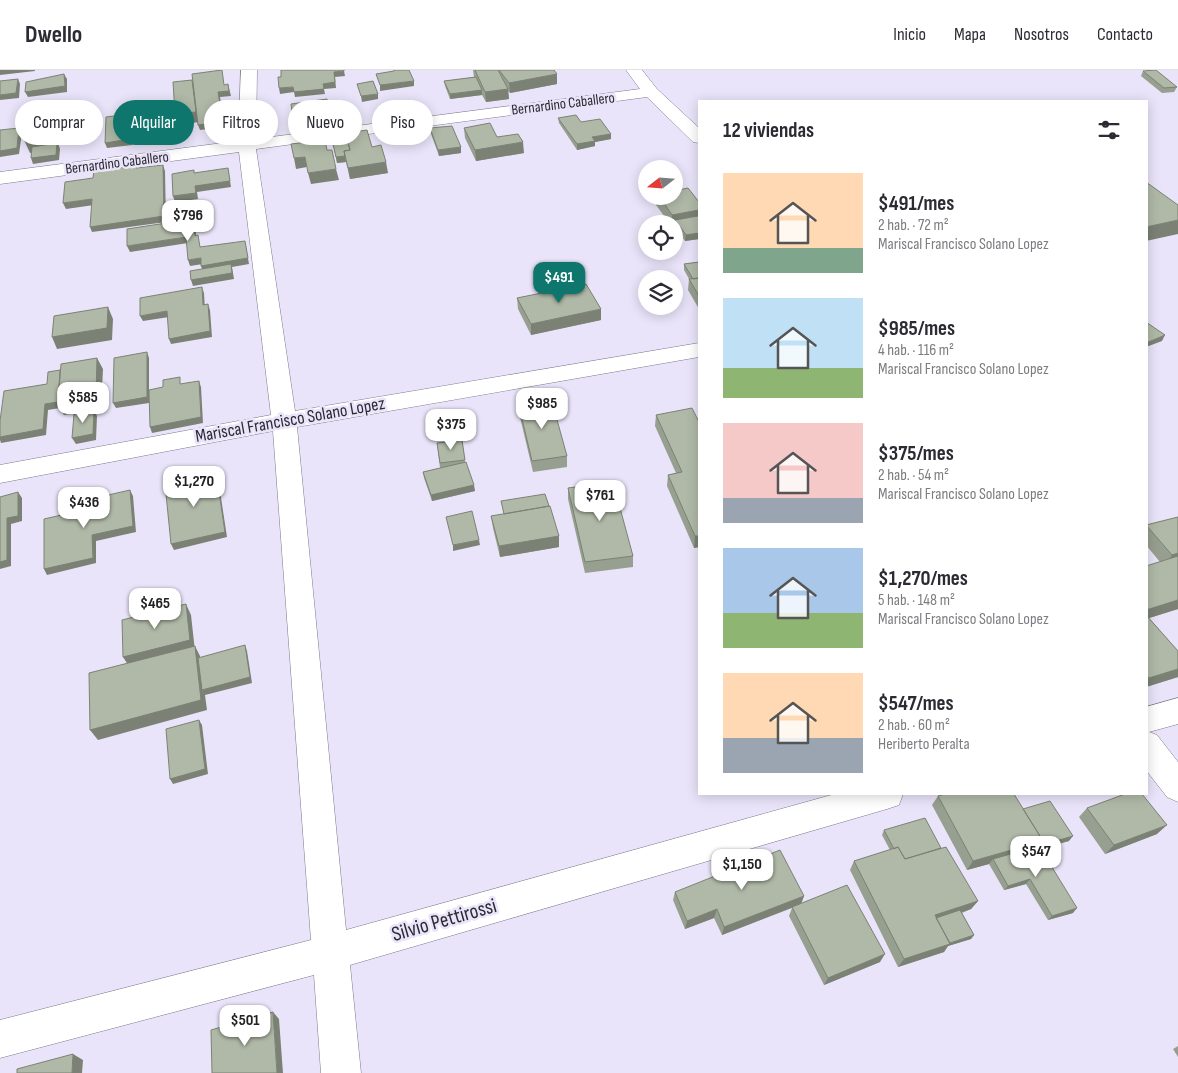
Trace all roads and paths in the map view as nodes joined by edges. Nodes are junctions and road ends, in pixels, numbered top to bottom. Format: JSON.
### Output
{"nodes":[{"id":1,"x":249,"y":70,"type":"edge"},
{"id":2,"x":634,"y":70,"type":"edge"},
{"id":3,"x":651,"y":92,"type":"junction"},
{"id":4,"x":698,"y":137,"type":"edge"},
{"id":5,"x":247,"y":146,"type":"junction"},
{"id":6,"x":0,"y":178,"type":"edge"},
{"id":7,"x":698,"y":350,"type":"edge"},
{"id":8,"x":284,"y":421,"type":"junction"},
{"id":9,"x":0,"y":474,"type":"edge"},
{"id":10,"x":1178,"y":711,"type":"edge"},
{"id":11,"x":1148,"y":719,"type":"edge"},
{"id":12,"x":1148,"y":748,"type":"edge"},
{"id":13,"x":1178,"y":787,"type":"edge"},
{"id":14,"x":883,"y":795,"type":"edge"},
{"id":15,"x":330,"y":953,"type":"junction"},
{"id":16,"x":0,"y":1039,"type":"edge"},
{"id":17,"x":340,"y":1073,"type":"edge"}],
"edges":[{"from":1,"to":5,"type":"street"},
{"from":2,"to":3,"type":"street"},
{"from":3,"to":4,"type":"street"},
{"from":3,"to":5,"type":"street","name":"Bernardino Caballero"},
{"from":5,"to":6,"type":"street","name":"Bernardino Caballero"},
{"from":5,"to":8,"type":"street"},
{"from":7,"to":8,"type":"street","name":"Mariscal Francisco Solano Lopez"},
{"from":8,"to":9,"type":"street","name":"Mariscal Francisco Solano Lopez"},
{"from":8,"to":15,"type":"street"},
{"from":10,"to":11,"type":"street"},
{"from":12,"to":13,"type":"street"},
{"from":14,"to":15,"type":"street","name":"Silvio Pettirossi"},
{"from":15,"to":16,"type":"street","name":"Silvio Pettirossi"},
{"from":15,"to":17,"type":"street"}]}
